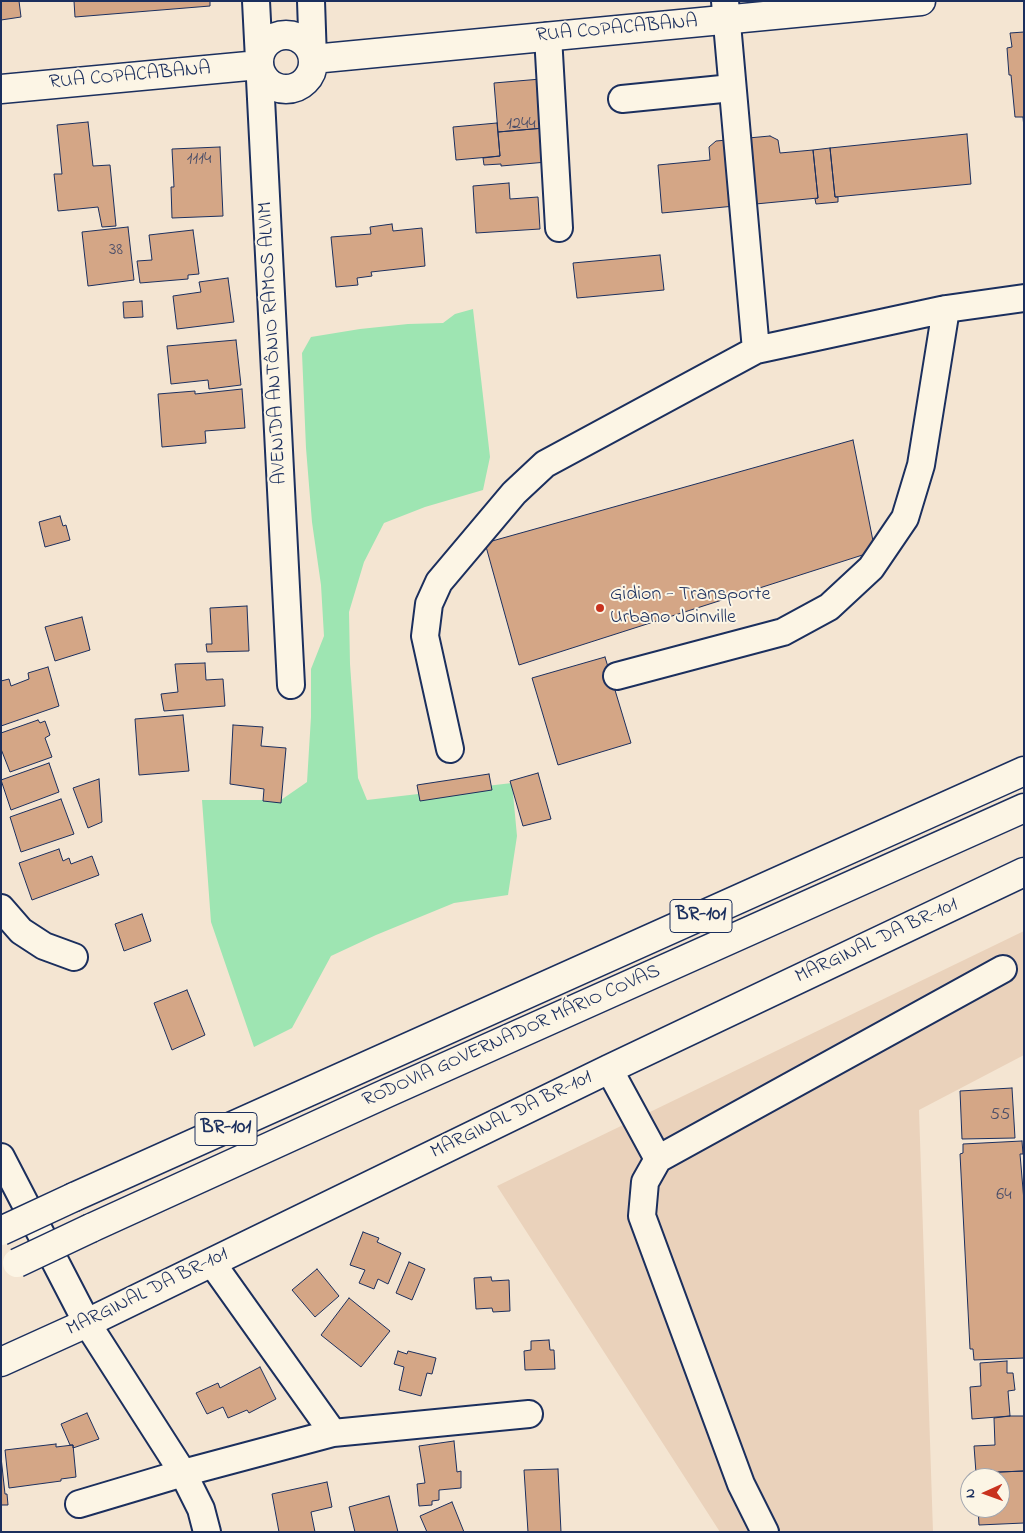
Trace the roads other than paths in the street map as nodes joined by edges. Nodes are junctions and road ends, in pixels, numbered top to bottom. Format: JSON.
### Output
{"nodes":[{"id":1,"x":256,"y":1,"type":"edge"},
{"id":2,"x":311,"y":1,"type":"edge"},
{"id":3,"x":921,"y":1,"type":"edge"},
{"id":4,"x":726,"y":10,"type":"edge"},
{"id":5,"x":548,"y":36,"type":"junction"},
{"id":6,"x":313,"y":59,"type":"junction"},
{"id":7,"x":259,"y":64,"type":"junction"},
{"id":8,"x":732,"y":88,"type":"junction"},
{"id":9,"x":1,"y":89,"type":"edge"},
{"id":10,"x":622,"y":99,"type":"dead end"},
{"id":11,"x":559,"y":228,"type":"dead end"},
{"id":12,"x":1024,"y":298,"type":"edge"},
{"id":13,"x":946,"y":309,"type":"junction"},
{"id":14,"x":756,"y":350,"type":"junction"},
{"id":15,"x":617,"y":676,"type":"dead end"},
{"id":16,"x":291,"y":685,"type":"dead end"},
{"id":17,"x":450,"y":749,"type":"dead end"},
{"id":18,"x":1024,"y":771,"type":"edge"},
{"id":19,"x":1024,"y":808,"type":"edge"},
{"id":20,"x":1024,"y":872,"type":"edge"},
{"id":21,"x":1,"y":908,"type":"edge"},
{"id":22,"x":74,"y":957,"type":"dead end"},
{"id":23,"x":1003,"y":969,"type":"dead end"},
{"id":24,"x":609,"y":1069,"type":"junction"},
{"id":25,"x":1,"y":1157,"type":"edge"},
{"id":26,"x":658,"y":1159,"type":"junction"},
{"id":27,"x":1,"y":1230,"type":"edge"},
{"id":28,"x":212,"y":1263,"type":"junction"},
{"id":29,"x":9,"y":1266,"type":"edge"},
{"id":30,"x":87,"y":1323,"type":"junction"},
{"id":31,"x":1,"y":1362,"type":"edge"},
{"id":32,"x":528,"y":1414,"type":"dead end"},
{"id":33,"x":333,"y":1433,"type":"junction"},
{"id":34,"x":183,"y":1473,"type":"junction"},
{"id":35,"x":79,"y":1504,"type":"dead end"},
{"id":36,"x":207,"y":1532,"type":"edge"},
{"id":37,"x":764,"y":1532,"type":"edge"}],
"edges":[{"from":1,"to":7,"type":"street","name":"AVENIDA ANTÔNIO RAMOS ALVIM"},
{"from":2,"to":6,"type":"street"},
{"from":3,"to":4,"type":"main road","name":"RUA COPACABANA"},
{"from":4,"to":5,"type":"main road","name":"RUA COPACABANA"},
{"from":4,"to":8,"type":"street"},
{"from":5,"to":6,"type":"main road","name":"RUA COPACABANA"},
{"from":5,"to":11,"type":"street"},
{"from":6,"to":7,"type":"main road"},
{"from":6,"to":7,"type":"main road"},
{"from":7,"to":9,"type":"main road","name":"RUA COPACABANA"},
{"from":7,"to":16,"type":"street","name":"AVENIDA ANTÔNIO RAMOS ALVIM"},
{"from":8,"to":10,"type":"street"},
{"from":8,"to":14,"type":"street"},
{"from":12,"to":13,"type":"street"},
{"from":13,"to":14,"type":"street"},
{"from":13,"to":15,"type":"street"},
{"from":14,"to":17,"type":"street"},
{"from":18,"to":27,"type":"main road","name":"RODOVIA GOVERNADOR MÁRIO COVAS","number":"BR-101","bridge":true},
{"from":19,"to":29,"type":"main road","name":"RODOVIA GOVERNADOR MÁRIO COVAS","number":"BR-101","bridge":true},
{"from":20,"to":24,"type":"main road","name":"MARGINAL DA BR-101"},
{"from":21,"to":22,"type":"street"},
{"from":23,"to":26,"type":"street"},
{"from":24,"to":26,"type":"street"},
{"from":24,"to":28,"type":"main road","name":"MARGINAL DA BR-101"},
{"from":25,"to":30,"type":"street"},
{"from":26,"to":37,"type":"street"},
{"from":28,"to":30,"type":"main road","name":"MARGINAL DA BR-101"},
{"from":28,"to":33,"type":"street"},
{"from":30,"to":31,"type":"main road","name":"MARGINAL DA BR-101"},
{"from":30,"to":34,"type":"street"},
{"from":32,"to":33,"type":"street"},
{"from":33,"to":34,"type":"street"},
{"from":34,"to":35,"type":"street"},
{"from":34,"to":36,"type":"street"}]}
